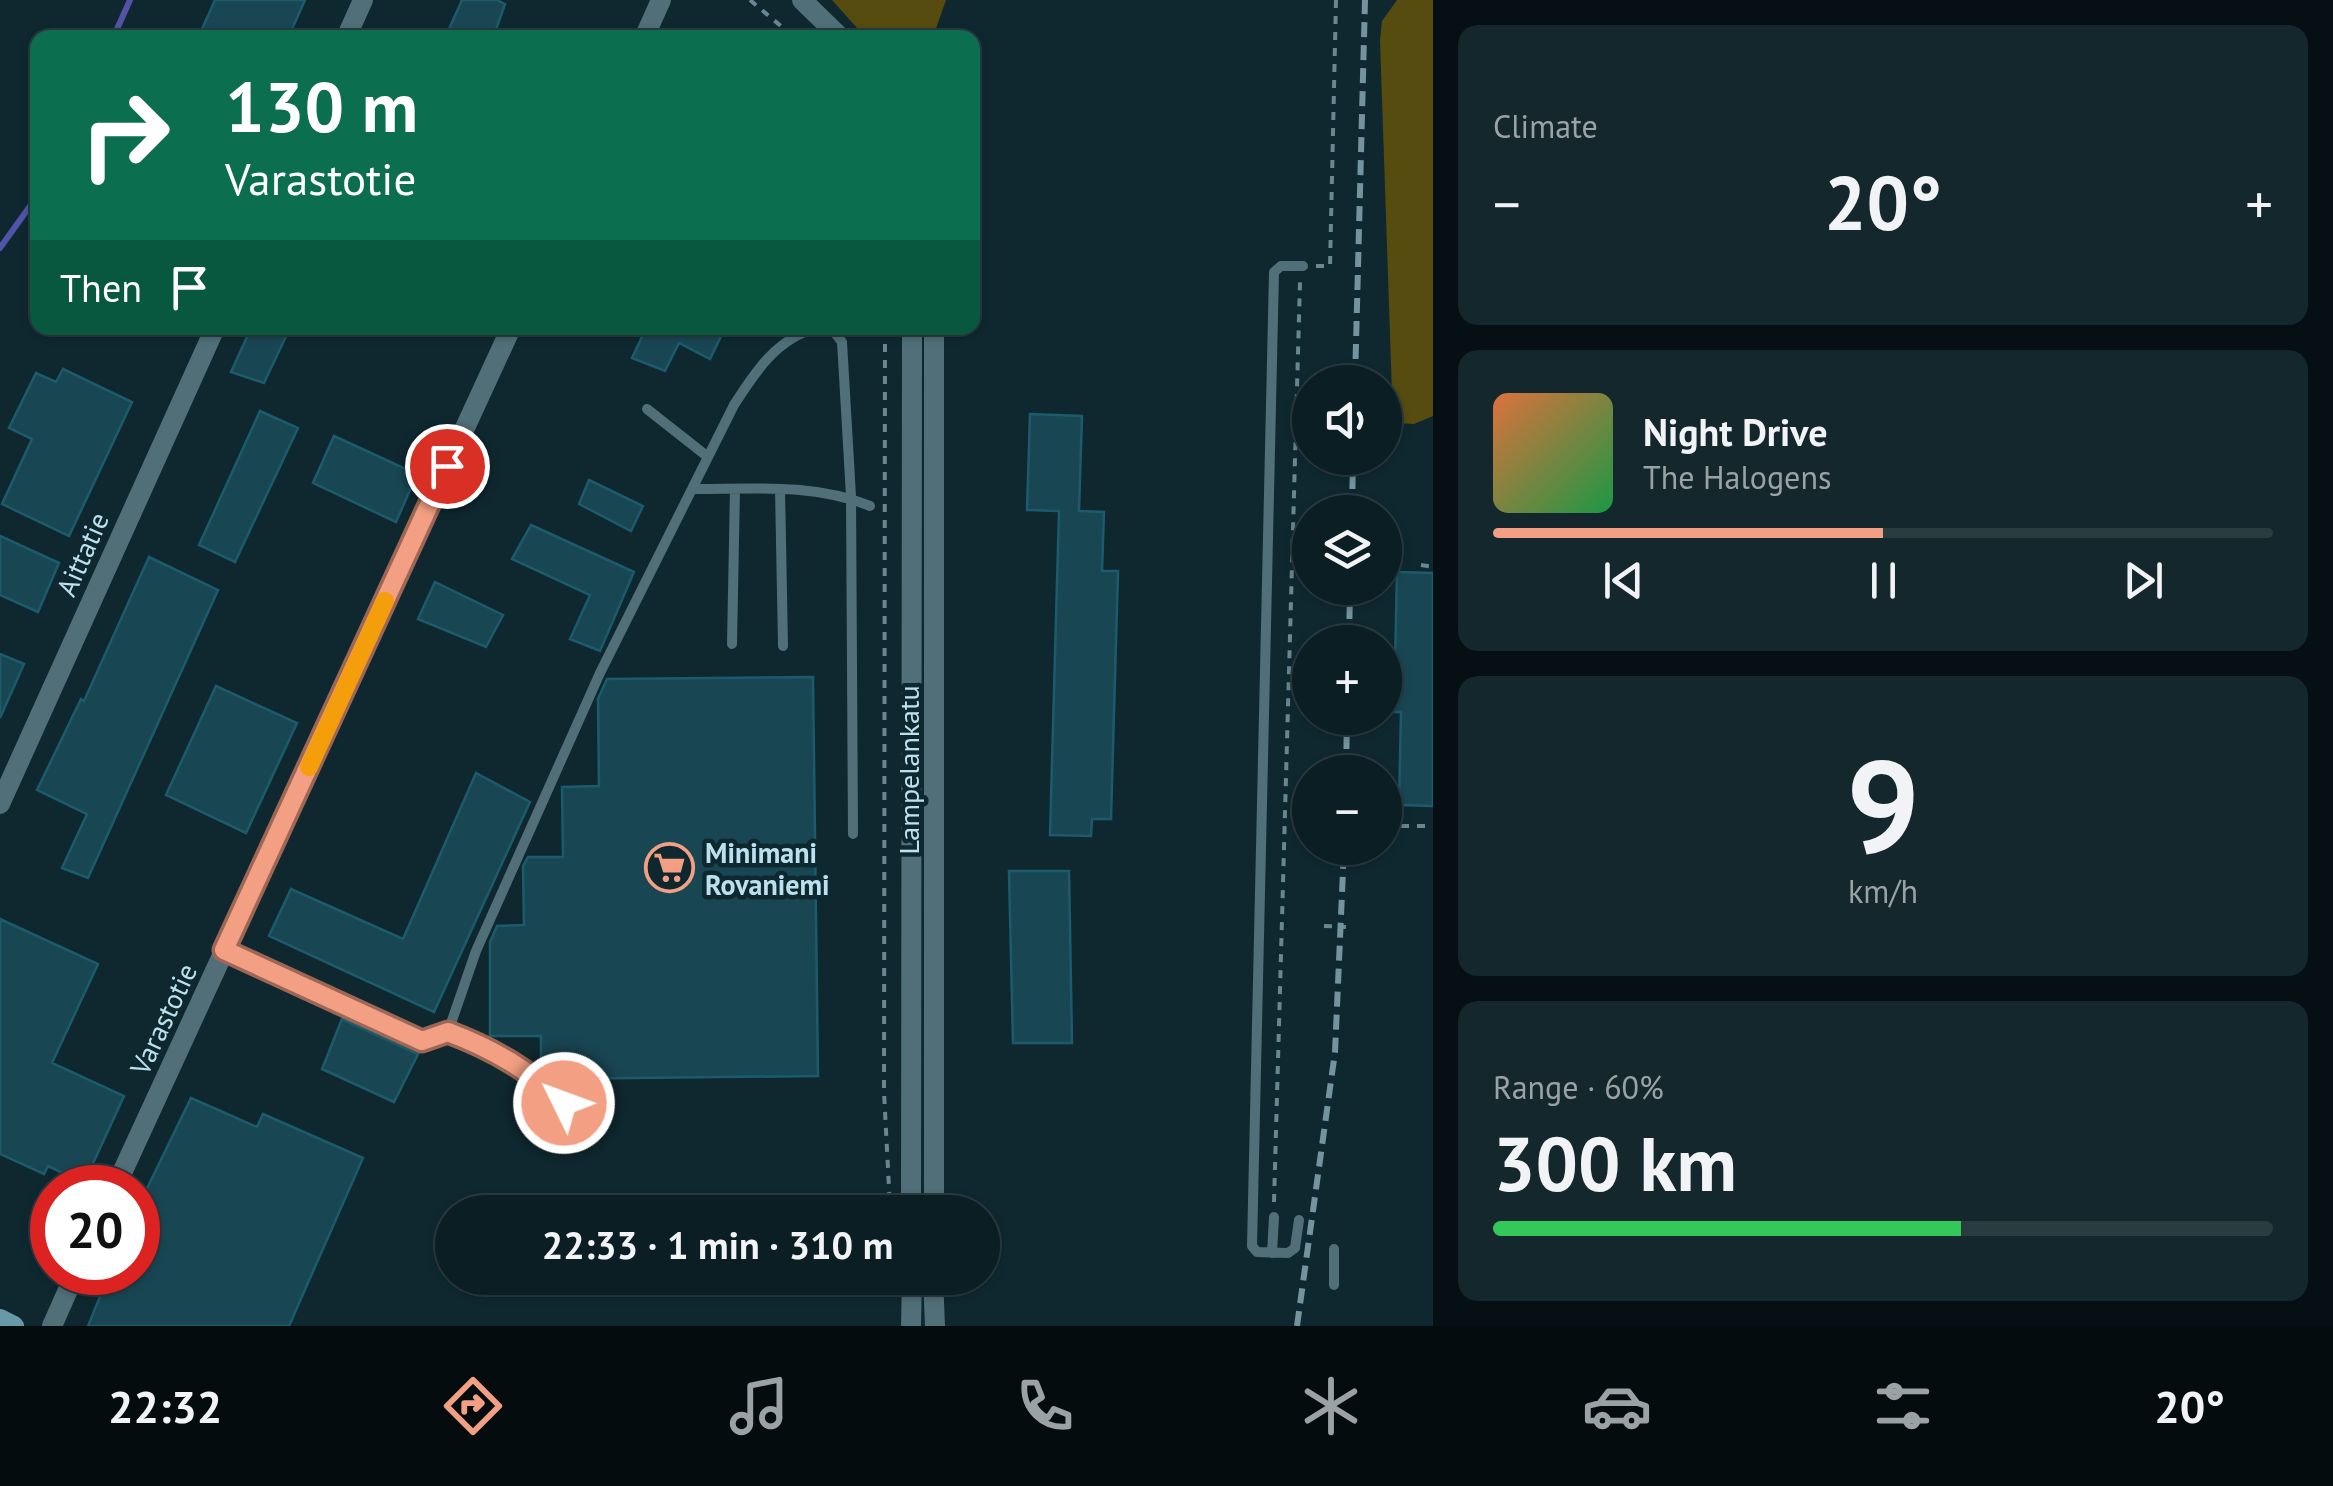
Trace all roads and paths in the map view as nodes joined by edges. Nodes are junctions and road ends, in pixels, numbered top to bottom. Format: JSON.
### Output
{"nodes":[{"id":1,"x":363,"y":0,"type":"edge"},
{"id":2,"x":661,"y":0,"type":"edge"},
{"id":3,"x":750,"y":0,"type":"edge"},
{"id":4,"x":802,"y":0,"type":"edge"},
{"id":5,"x":1336,"y":0,"type":"edge"},
{"id":6,"x":350,"y":30,"type":"edge"},
{"id":7,"x":648,"y":30,"type":"edge"},
{"id":8,"x":786,"y":30,"type":"edge"},
{"id":9,"x":833,"y":30,"type":"edge"},
{"id":10,"x":1303,"y":266,"type":"junction"},
{"id":11,"x":212,"y":335,"type":"edge"},
{"id":12,"x":508,"y":335,"type":"edge"},
{"id":13,"x":802,"y":335,"type":"edge"},
{"id":14,"x":836,"y":335,"type":"edge"},
{"id":15,"x":885,"y":335,"type":"edge"},
{"id":16,"x":912,"y":335,"type":"edge"},
{"id":17,"x":934,"y":335,"type":"edge"},
{"id":18,"x":648,"y":409,"type":"dead end"},
{"id":19,"x":708,"y":457,"type":"junction"},
{"id":20,"x":692,"y":489,"type":"junction"},
{"id":21,"x":735,"y":489,"type":"junction"},
{"id":22,"x":780,"y":489,"type":"junction"},
{"id":23,"x":850,"y":496,"type":"junction"},
{"id":24,"x":870,"y":506,"type":"dead end"},
{"id":25,"x":1421,"y":565,"type":"dead end"},
{"id":26,"x":1433,"y":568,"type":"edge"},
{"id":27,"x":732,"y":644,"type":"dead end"},
{"id":28,"x":783,"y":646,"type":"dead end"},
{"id":29,"x":0,"y":804,"type":"edge"},
{"id":30,"x":1402,"y":826,"type":"edge"},
{"id":31,"x":1433,"y":826,"type":"edge"},
{"id":32,"x":853,"y":834,"type":"dead end"},
{"id":33,"x":1324,"y":926,"type":"dead end"},
{"id":34,"x":1346,"y":927,"type":"dead end"},
{"id":35,"x":224,"y":950,"type":"junction"},
{"id":36,"x":448,"y":1032,"type":"junction"},
{"id":37,"x":564,"y":1103,"type":"dead end"},
{"id":38,"x":126,"y":1165,"type":"edge"},
{"id":39,"x":887,"y":1195,"type":"edge"},
{"id":40,"x":911,"y":1195,"type":"edge"},
{"id":41,"x":934,"y":1195,"type":"edge"},
{"id":42,"x":1274,"y":1217,"type":"joint"},
{"id":43,"x":1300,"y":1220,"type":"dead end"},
{"id":44,"x":1334,"y":1249,"type":"dead end"},
{"id":45,"x":1272,"y":1252,"type":"junction"},
{"id":46,"x":1334,"y":1285,"type":"dead end"},
{"id":47,"x":66,"y":1295,"type":"edge"},
{"id":48,"x":912,"y":1295,"type":"edge"},
{"id":49,"x":934,"y":1295,"type":"edge"},
{"id":50,"x":0,"y":1319,"type":"edge"},
{"id":51,"x":14,"y":1326,"type":"edge"},
{"id":52,"x":52,"y":1326,"type":"edge"},
{"id":53,"x":911,"y":1326,"type":"edge"},
{"id":54,"x":935,"y":1326,"type":"edge"}],
"edges":[{"from":1,"to":6,"type":"street"},
{"from":2,"to":7,"type":"street"},
{"from":3,"to":8,"type":"path"},
{"from":4,"to":9,"type":"street"},
{"from":5,"to":10,"type":"path"},
{"from":10,"to":42,"type":"path"},
{"from":10,"to":45,"type":"lane"},
{"from":11,"to":29,"type":"street","name":"Aittatie"},
{"from":12,"to":35,"type":"street","name":"Varastotie"},
{"from":13,"to":19,"type":"lane"},
{"from":14,"to":23,"type":"lane"},
{"from":15,"to":39,"type":"path"},
{"from":16,"to":40,"type":"street","name":"Lampelankatu"},
{"from":17,"to":41,"type":"street","name":"Lampelankatu"},
{"from":18,"to":19,"type":"lane"},
{"from":19,"to":20,"type":"lane"},
{"from":20,"to":21,"type":"lane"},
{"from":20,"to":36,"type":"lane"},
{"from":21,"to":22,"type":"lane"},
{"from":21,"to":27,"type":"lane"},
{"from":22,"to":23,"type":"lane"},
{"from":22,"to":28,"type":"lane"},
{"from":23,"to":24,"type":"lane"},
{"from":23,"to":32,"type":"lane"},
{"from":25,"to":26,"type":"path"},
{"from":30,"to":31,"type":"path"},
{"from":33,"to":34,"type":"path"},
{"from":35,"to":36,"type":"lane"},
{"from":35,"to":38,"type":"street","name":"Varastotie"},
{"from":36,"to":37,"type":"lane"},
{"from":42,"to":45,"type":"lane"},
{"from":43,"to":45,"type":"lane"},
{"from":44,"to":46,"type":"lane"},
{"from":47,"to":52,"type":"street"},
{"from":48,"to":53,"type":"street"},
{"from":49,"to":54,"type":"street"},
{"from":50,"to":51,"type":"street"}]}
